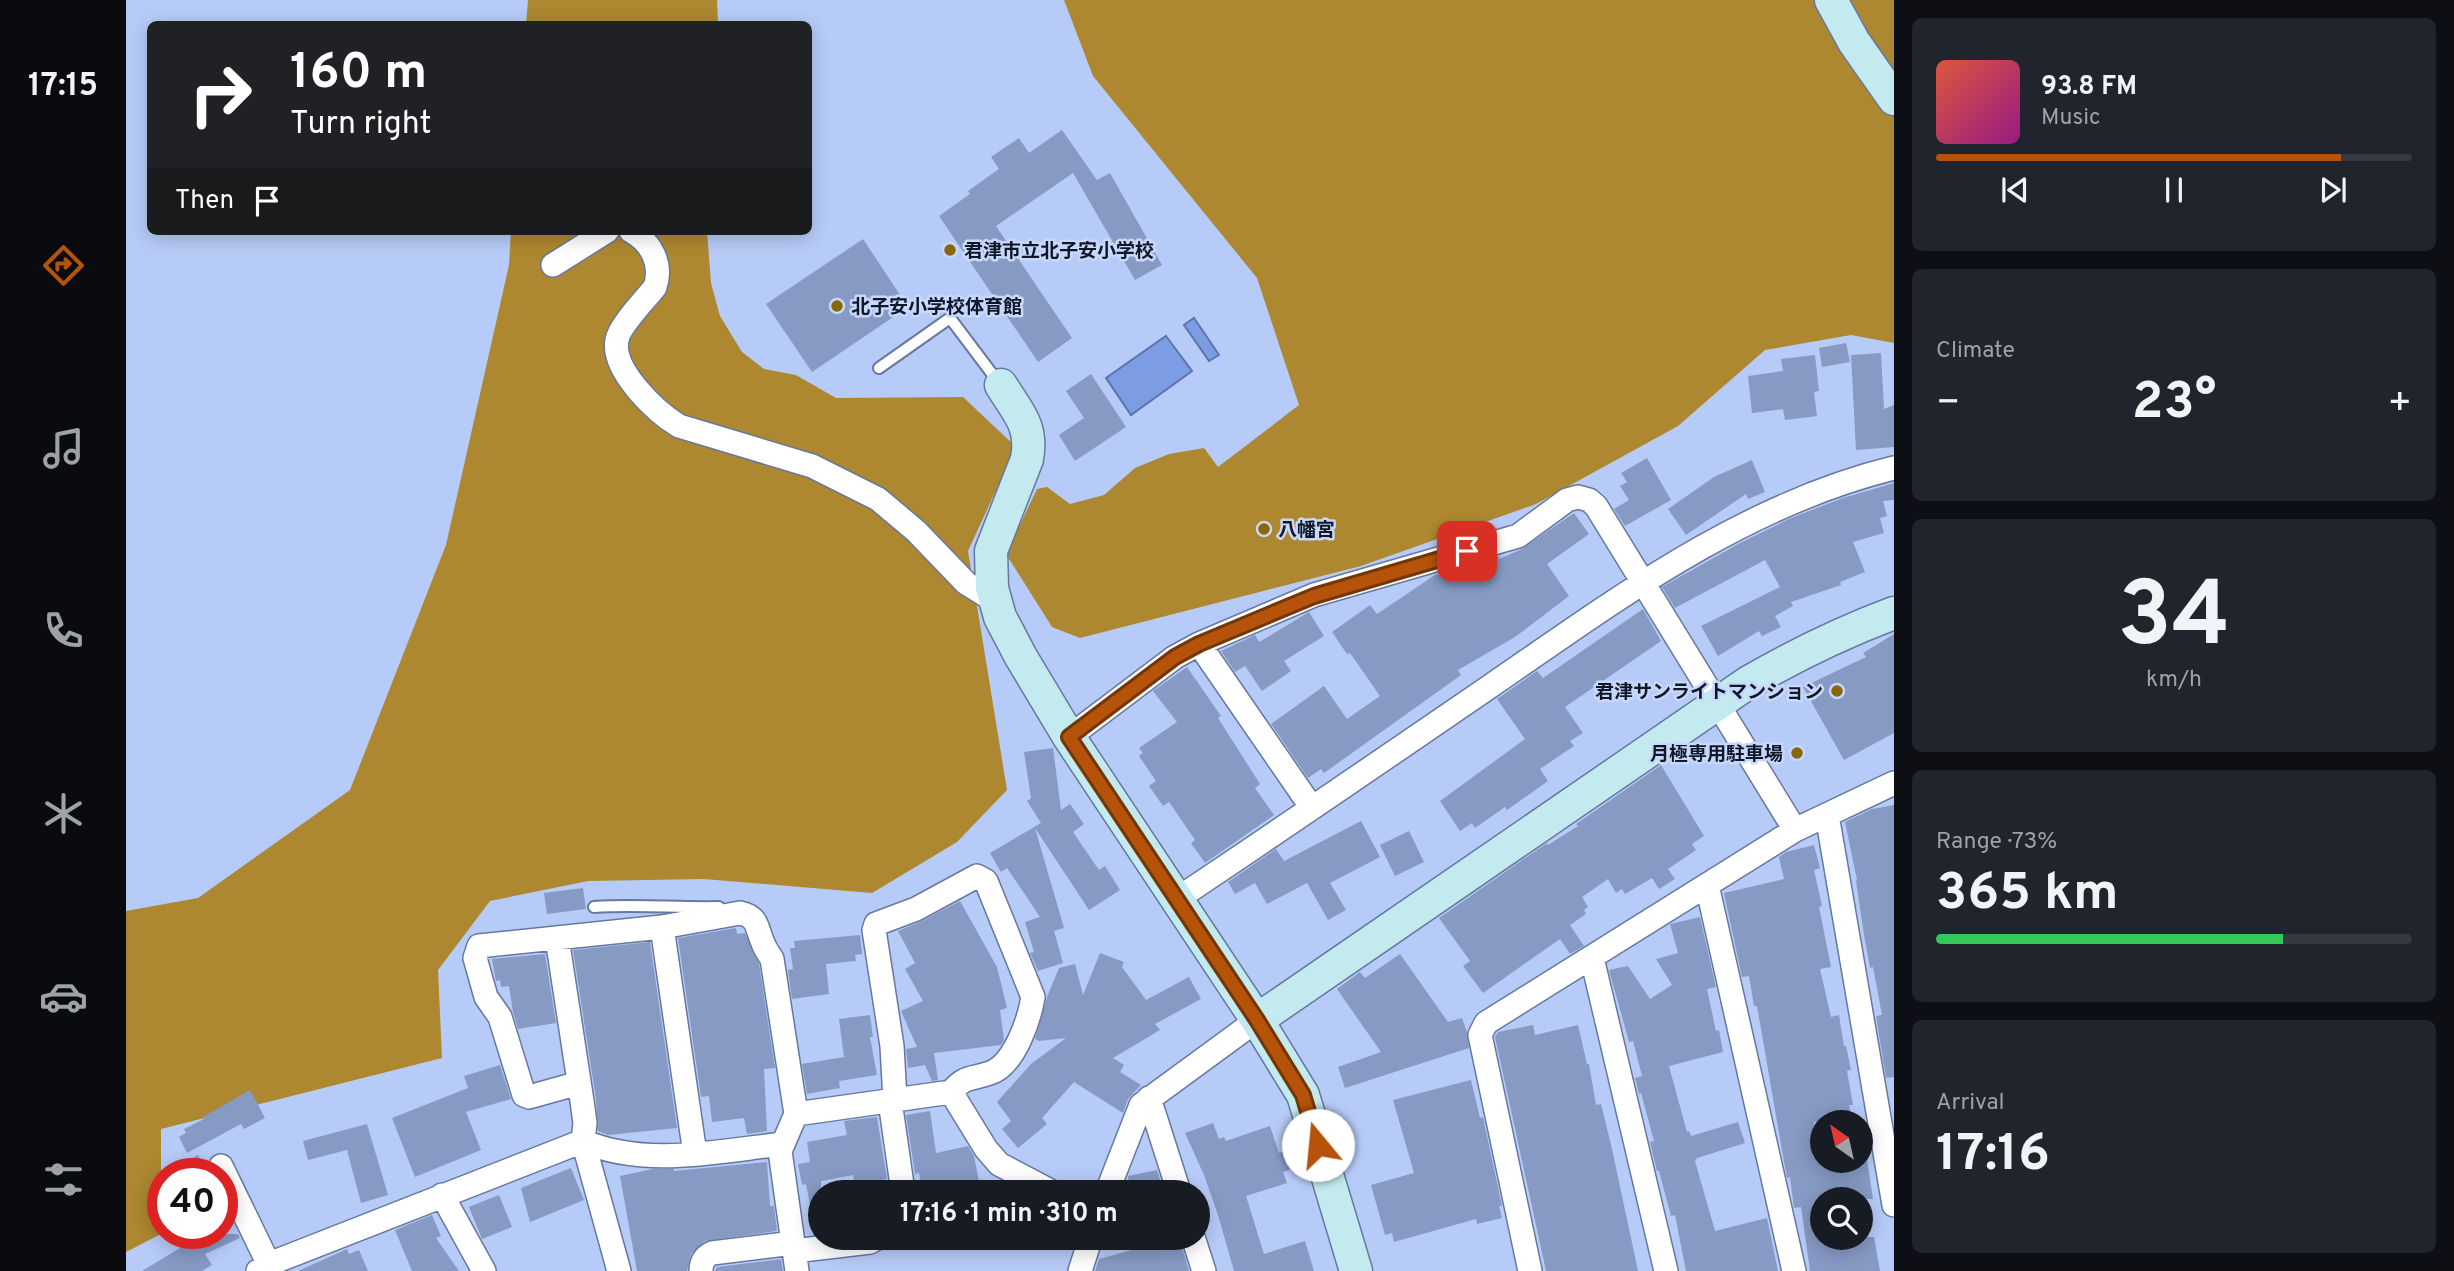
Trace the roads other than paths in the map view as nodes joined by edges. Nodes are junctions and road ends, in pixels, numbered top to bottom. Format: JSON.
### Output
{"nodes":[{"id":1,"x":1830,"y":0,"type":"edge"},
{"id":2,"x":1894,"y":99,"type":"edge"},
{"id":3,"x":601,"y":235,"type":"edge"},
{"id":4,"x":638,"y":235,"type":"edge"},
{"id":5,"x":553,"y":265,"type":"dead end"},
{"id":6,"x":879,"y":368,"type":"dead end"},
{"id":7,"x":1001,"y":385,"type":"joint"},
{"id":8,"x":1894,"y":468,"type":"edge"},
{"id":9,"x":1643,"y":581,"type":"junction"},
{"id":10,"x":995,"y":601,"type":"junction"},
{"id":11,"x":1894,"y":613,"type":"edge"},
{"id":12,"x":1199,"y":644,"type":"junction"},
{"id":13,"x":1717,"y":704,"type":"junction"},
{"id":14,"x":1069,"y":737,"type":"junction"},
{"id":15,"x":1894,"y":783,"type":"edge"},
{"id":16,"x":1312,"y":808,"type":"junction"},
{"id":17,"x":1827,"y":815,"type":"junction"},
{"id":18,"x":1795,"y":830,"type":"junction"},
{"id":19,"x":1707,"y":885,"type":"junction"},
{"id":20,"x":1177,"y":899,"type":"junction"},
{"id":21,"x":594,"y":907,"type":"dead end"},
{"id":22,"x":740,"y":913,"type":"junction"},
{"id":23,"x":662,"y":926,"type":"junction"},
{"id":24,"x":557,"y":938,"type":"junction"},
{"id":25,"x":1592,"y":958,"type":"junction"},
{"id":26,"x":1257,"y":1020,"type":"junction"},
{"id":27,"x":579,"y":1083,"type":"junction"},
{"id":28,"x":951,"y":1092,"type":"junction"},
{"id":29,"x":1149,"y":1098,"type":"junction"},
{"id":30,"x":892,"y":1101,"type":"junction"},
{"id":31,"x":796,"y":1114,"type":"junction"},
{"id":32,"x":583,"y":1141,"type":"junction"},
{"id":33,"x":783,"y":1144,"type":"junction"},
{"id":34,"x":695,"y":1154,"type":"junction"},
{"id":35,"x":902,"y":1180,"type":"edge"},
{"id":36,"x":1029,"y":1180,"type":"edge"},
{"id":37,"x":1112,"y":1180,"type":"edge"},
{"id":38,"x":1175,"y":1180,"type":"edge"},
{"id":39,"x":443,"y":1195,"type":"junction"},
{"id":40,"x":238,"y":1205,"type":"edge"},
{"id":41,"x":1894,"y":1206,"type":"edge"},
{"id":42,"x":824,"y":1250,"type":"edge"},
{"id":43,"x":1087,"y":1250,"type":"edge"},
{"id":44,"x":1198,"y":1250,"type":"edge"},
{"id":45,"x":795,"y":1255,"type":"edge"},
{"id":46,"x":266,"y":1269,"type":"edge"},
{"id":47,"x":484,"y":1271,"type":"edge"},
{"id":48,"x":619,"y":1271,"type":"edge"},
{"id":49,"x":701,"y":1271,"type":"edge"},
{"id":50,"x":1080,"y":1271,"type":"edge"},
{"id":51,"x":1204,"y":1271,"type":"edge"},
{"id":52,"x":1356,"y":1271,"type":"edge"},
{"id":53,"x":1530,"y":1271,"type":"edge"},
{"id":54,"x":1667,"y":1271,"type":"edge"},
{"id":55,"x":1794,"y":1271,"type":"edge"}],
"edges":[{"from":1,"to":2,"type":"street"},
{"from":3,"to":5,"type":"street"},
{"from":4,"to":10,"type":"street"},
{"from":6,"to":7,"type":"lane"},
{"from":7,"to":10,"type":"street"},
{"from":8,"to":9,"type":"street"},
{"from":9,"to":12,"type":"street"},
{"from":9,"to":13,"type":"street"},
{"from":9,"to":16,"type":"street"},
{"from":10,"to":14,"type":"street"},
{"from":11,"to":13,"type":"street"},
{"from":12,"to":14,"type":"street"},
{"from":12,"to":16,"type":"street"},
{"from":13,"to":18,"type":"street"},
{"from":13,"to":26,"type":"street"},
{"from":14,"to":20,"type":"street"},
{"from":15,"to":17,"type":"street"},
{"from":16,"to":20,"type":"street"},
{"from":17,"to":18,"type":"street"},
{"from":17,"to":41,"type":"street"},
{"from":18,"to":19,"type":"street"},
{"from":19,"to":25,"type":"street"},
{"from":19,"to":55,"type":"street"},
{"from":20,"to":26,"type":"street"},
{"from":21,"to":22,"type":"lane"},
{"from":22,"to":23,"type":"street"},
{"from":22,"to":31,"type":"street"},
{"from":23,"to":24,"type":"street"},
{"from":23,"to":34,"type":"street"},
{"from":24,"to":27,"type":"street"},
{"from":24,"to":27,"type":"street"},
{"from":25,"to":53,"type":"street"},
{"from":25,"to":54,"type":"street"},
{"from":26,"to":29,"type":"street"},
{"from":26,"to":52,"type":"street"},
{"from":27,"to":32,"type":"street"},
{"from":28,"to":30,"type":"street"},
{"from":28,"to":30,"type":"street"},
{"from":28,"to":36,"type":"street"},
{"from":29,"to":37,"type":"street"},
{"from":29,"to":38,"type":"street"},
{"from":30,"to":31,"type":"street"},
{"from":30,"to":35,"type":"street"},
{"from":31,"to":33,"type":"street"},
{"from":32,"to":34,"type":"street"},
{"from":32,"to":39,"type":"street"},
{"from":32,"to":48,"type":"street"},
{"from":33,"to":34,"type":"street"},
{"from":33,"to":45,"type":"street"},
{"from":39,"to":46,"type":"street"},
{"from":39,"to":47,"type":"street"},
{"from":40,"to":46,"type":"street"},
{"from":42,"to":45,"type":"street"},
{"from":43,"to":50,"type":"street"},
{"from":44,"to":51,"type":"street"},
{"from":45,"to":49,"type":"street"}]}
